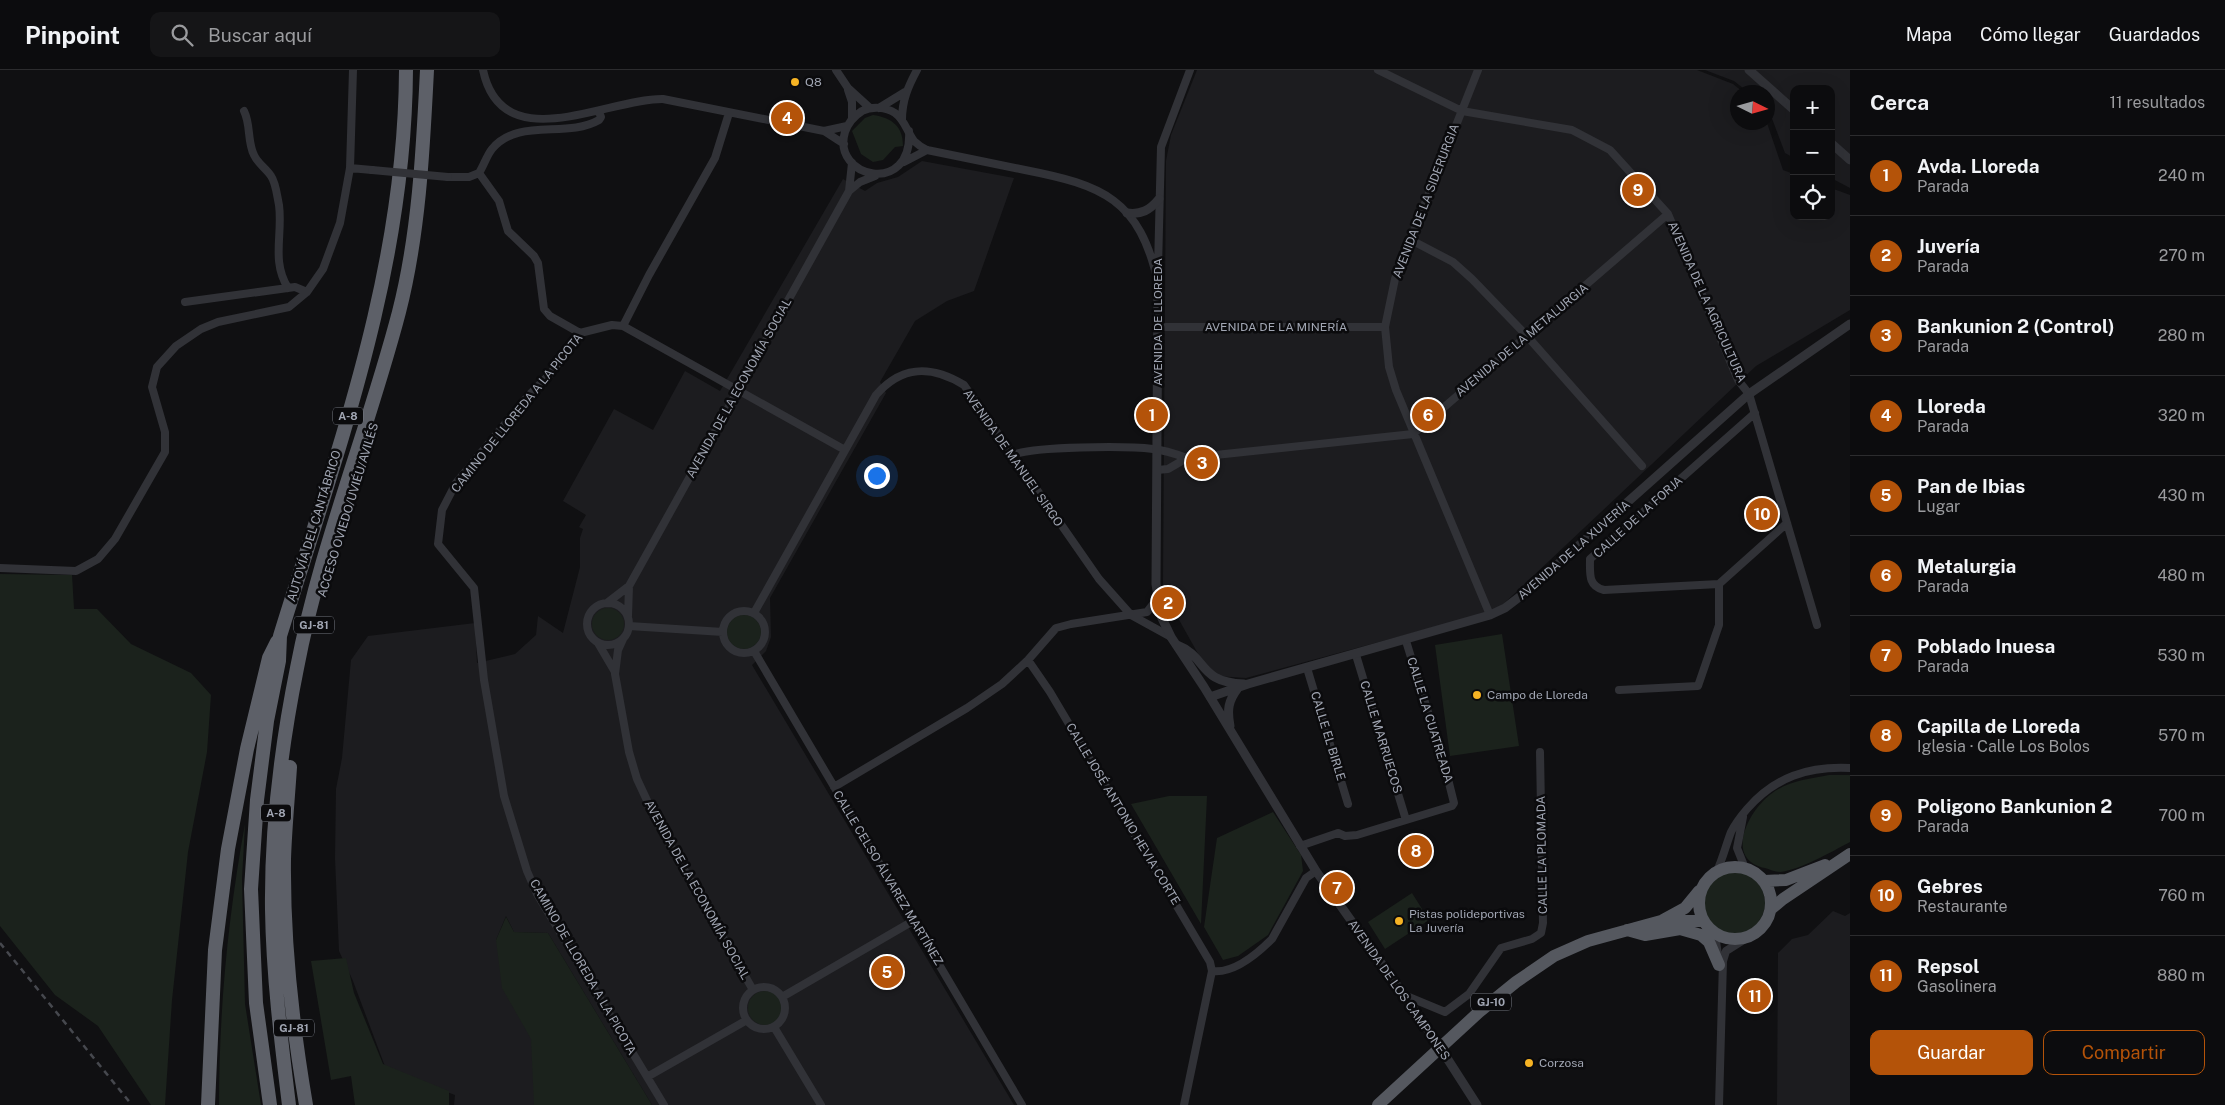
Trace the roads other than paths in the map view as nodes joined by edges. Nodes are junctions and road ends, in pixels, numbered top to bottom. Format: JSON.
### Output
{"nodes":[{"id":1,"x":353,"y":70,"type":"edge"},
{"id":2,"x":406,"y":70,"type":"edge"},
{"id":3,"x":427,"y":70,"type":"edge"},
{"id":4,"x":483,"y":70,"type":"edge"},
{"id":5,"x":836,"y":70,"type":"edge"},
{"id":6,"x":917,"y":70,"type":"edge"},
{"id":7,"x":1190,"y":70,"type":"edge"},
{"id":8,"x":1378,"y":70,"type":"edge"},
{"id":9,"x":1478,"y":70,"type":"edge"},
{"id":10,"x":1749,"y":70,"type":"edge"},
{"id":11,"x":848,"y":88,"type":"junction"},
{"id":12,"x":905,"y":92,"type":"junction"},
{"id":13,"x":1790,"y":106,"type":"edge"},
{"id":14,"x":874,"y":108,"type":"junction"},
{"id":15,"x":244,"y":111,"type":"dead end"},
{"id":16,"x":1462,"y":111,"type":"junction"},
{"id":17,"x":599,"y":112,"type":"junction"},
{"id":18,"x":728,"y":113,"type":"junction"},
{"id":19,"x":902,"y":120,"type":"junction"},
{"id":20,"x":849,"y":122,"type":"junction"},
{"id":21,"x":824,"y":131,"type":"junction"},
{"id":22,"x":909,"y":132,"type":"junction"},
{"id":23,"x":844,"y":144,"type":"junction"},
{"id":24,"x":1835,"y":147,"type":"edge"},
{"id":25,"x":927,"y":150,"type":"junction"},
{"id":26,"x":1850,"y":160,"type":"edge"},
{"id":27,"x":902,"y":163,"type":"junction"},
{"id":28,"x":852,"y":164,"type":"junction"},
{"id":29,"x":350,"y":168,"type":"junction"},
{"id":30,"x":479,"y":173,"type":"junction"},
{"id":31,"x":882,"y":174,"type":"junction"},
{"id":32,"x":849,"y":191,"type":"junction"},
{"id":33,"x":1158,"y":199,"type":"junction"},
{"id":34,"x":1127,"y":213,"type":"junction"},
{"id":35,"x":1668,"y":214,"type":"junction"},
{"id":36,"x":1411,"y":240,"type":"junction"},
{"id":37,"x":1158,"y":283,"type":"junction"},
{"id":38,"x":288,"y":288,"type":"junction"},
{"id":39,"x":307,"y":292,"type":"junction"},
{"id":40,"x":185,"y":302,"type":"dead end"},
{"id":41,"x":400,"y":308,"type":"junction"},
{"id":42,"x":1850,"y":324,"type":"edge"},
{"id":43,"x":623,"y":326,"type":"junction"},
{"id":44,"x":1166,"y":327,"type":"dead end"},
{"id":45,"x":1385,"y":327,"type":"junction"},
{"id":46,"x":580,"y":334,"type":"junction"},
{"id":47,"x":1527,"y":336,"type":"junction"},
{"id":48,"x":737,"y":391,"type":"junction"},
{"id":49,"x":1749,"y":394,"type":"junction"},
{"id":50,"x":1755,"y":413,"type":"junction"},
{"id":51,"x":1414,"y":434,"type":"junction"},
{"id":52,"x":845,"y":450,"type":"junction"},
{"id":53,"x":1157,"y":450,"type":"junction"},
{"id":54,"x":1013,"y":455,"type":"junction"},
{"id":55,"x":1186,"y":458,"type":"junction"},
{"id":56,"x":1642,"y":466,"type":"dead end"},
{"id":57,"x":1157,"y":470,"type":"junction"},
{"id":58,"x":1787,"y":523,"type":"junction"},
{"id":59,"x":0,"y":568,"type":"edge"},
{"id":60,"x":1719,"y":584,"type":"junction"},
{"id":61,"x":629,"y":586,"type":"junction"},
{"id":62,"x":1157,"y":599,"type":"junction"},
{"id":63,"x":607,"y":603,"type":"junction"},
{"id":64,"x":754,"y":613,"type":"junction"},
{"id":65,"x":1131,"y":615,"type":"junction"},
{"id":66,"x":1490,"y":615,"type":"junction"},
{"id":67,"x":628,"y":622,"type":"junction"},
{"id":68,"x":1817,"y":625,"type":"dead end"},
{"id":69,"x":722,"y":632,"type":"junction"},
{"id":70,"x":280,"y":636,"type":"junction"},
{"id":71,"x":623,"y":639,"type":"junction"},
{"id":72,"x":1406,"y":640,"type":"junction"},
{"id":73,"x":1174,"y":641,"type":"junction"},
{"id":74,"x":598,"y":642,"type":"junction"},
{"id":75,"x":754,"y":651,"type":"junction"},
{"id":76,"x":1356,"y":655,"type":"junction"},
{"id":77,"x":1028,"y":660,"type":"junction"},
{"id":78,"x":1307,"y":668,"type":"junction"},
{"id":79,"x":616,"y":674,"type":"junction"},
{"id":80,"x":1248,"y":684,"type":"junction"},
{"id":81,"x":1238,"y":688,"type":"junction"},
{"id":82,"x":1619,"y":690,"type":"dead end"},
{"id":83,"x":1210,"y":697,"type":"junction"},
{"id":84,"x":1231,"y":731,"type":"junction"},
{"id":85,"x":1540,"y":752,"type":"dead end"},
{"id":86,"x":1850,"y":768,"type":"edge"},
{"id":87,"x":834,"y":787,"type":"junction"},
{"id":88,"x":1348,"y":804,"type":"dead end"},
{"id":89,"x":1744,"y":813,"type":"junction"},
{"id":90,"x":1406,"y":820,"type":"junction"},
{"id":91,"x":1300,"y":846,"type":"junction"},
{"id":92,"x":1848,"y":856,"type":"edge"},
{"id":93,"x":1745,"y":868,"type":"junction"},
{"id":94,"x":1316,"y":871,"type":"junction"},
{"id":95,"x":1716,"y":871,"type":"junction"},
{"id":96,"x":1764,"y":881,"type":"junction"},
{"id":97,"x":1701,"y":888,"type":"junction"},
{"id":98,"x":1771,"y":909,"type":"junction"},
{"id":99,"x":913,"y":921,"type":"junction"},
{"id":100,"x":1661,"y":921,"type":"junction"},
{"id":101,"x":1703,"y":921,"type":"junction"},
{"id":102,"x":1625,"y":930,"type":"junction"},
{"id":103,"x":1715,"y":934,"type":"junction"},
{"id":104,"x":1745,"y":939,"type":"junction"},
{"id":105,"x":1720,"y":970,"type":"junction"},
{"id":106,"x":1212,"y":971,"type":"junction"},
{"id":107,"x":753,"y":990,"type":"junction"},
{"id":108,"x":1404,"y":995,"type":"junction"},
{"id":109,"x":782,"y":997,"type":"junction"},
{"id":110,"x":746,"y":1020,"type":"junction"},
{"id":111,"x":774,"y":1027,"type":"junction"},
{"id":112,"x":648,"y":1077,"type":"junction"},
{"id":113,"x":208,"y":1105,"type":"edge"},
{"id":114,"x":270,"y":1105,"type":"edge"},
{"id":115,"x":289,"y":1105,"type":"edge"},
{"id":116,"x":306,"y":1105,"type":"edge"},
{"id":117,"x":664,"y":1105,"type":"edge"},
{"id":118,"x":821,"y":1105,"type":"edge"},
{"id":119,"x":1022,"y":1105,"type":"edge"},
{"id":120,"x":1184,"y":1105,"type":"edge"},
{"id":121,"x":1378,"y":1105,"type":"edge"},
{"id":122,"x":1477,"y":1105,"type":"edge"},
{"id":123,"x":1718,"y":1105,"type":"edge"}],
"edges":[{"from":1,"to":29,"type":"street"},
{"from":2,"to":70,"type":"highway","name":"AUTOVÍA DEL CANTÁBRICO","number":"A-8"},
{"from":3,"to":41,"type":"highway","name":"AUTOVÍA DEL CANTÁBRICO","number":"A-8"},
{"from":4,"to":17,"type":"street"},
{"from":5,"to":11,"type":"street"},
{"from":6,"to":12,"type":"street"},
{"from":7,"to":33,"type":"street","name":"AVENIDA DE LLOREDA"},
{"from":8,"to":16,"type":"street","name":"AVENIDA DE LA AGRICULTURA"},
{"from":9,"to":16,"type":"street","name":"AVENIDA DE LA SIDERURGIA"},
{"from":10,"to":13,"type":"street"},
{"from":11,"to":14,"type":"street"},
{"from":11,"to":20,"type":"street"},
{"from":12,"to":14,"type":"street"},
{"from":12,"to":19,"type":"street"},
{"from":14,"to":19,"type":"street"},
{"from":14,"to":20,"type":"street"},
{"from":15,"to":38,"type":"street"},
{"from":16,"to":35,"type":"street","name":"AVENIDA DE LA AGRICULTURA"},
{"from":16,"to":36,"type":"street","name":"AVENIDA DE LA SIDERURGIA"},
{"from":17,"to":18,"type":"street"},
{"from":17,"to":30,"type":"street"},
{"from":18,"to":21,"type":"street"},
{"from":18,"to":43,"type":"street"},
{"from":19,"to":22,"type":"street"},
{"from":20,"to":21,"type":"street"},
{"from":20,"to":23,"type":"street"},
{"from":21,"to":23,"type":"street"},
{"from":22,"to":25,"type":"street"},
{"from":22,"to":27,"type":"street"},
{"from":23,"to":28,"type":"street"},
{"from":24,"to":26,"type":"street"},
{"from":25,"to":27,"type":"street"},
{"from":25,"to":34,"type":"street"},
{"from":27,"to":31,"type":"street"},
{"from":28,"to":31,"type":"street"},
{"from":28,"to":32,"type":"street","name":"AVENIDA DE LA ECONOMÍA SOCIAL"},
{"from":29,"to":30,"type":"street","bridge":true},
{"from":29,"to":39,"type":"street"},
{"from":30,"to":46,"type":"street"},
{"from":31,"to":32,"type":"street","name":"AVENIDA DE LA ECONOMÍA SOCIAL"},
{"from":32,"to":48,"type":"street","name":"AVENIDA DE LA ECONOMÍA SOCIAL"},
{"from":33,"to":34,"type":"street"},
{"from":33,"to":37,"type":"street","name":"AVENIDA DE LLOREDA"},
{"from":34,"to":37,"type":"street"},
{"from":35,"to":47,"type":"street","name":"AVENIDA DE LA METALURGIA"},
{"from":35,"to":49,"type":"street","name":"AVENIDA DE LA AGRICULTURA"},
{"from":36,"to":45,"type":"street","name":"AVENIDA DE LA SIDERURGIA"},
{"from":36,"to":47,"type":"street"},
{"from":37,"to":53,"type":"street","name":"AVENIDA DE LLOREDA"},
{"from":38,"to":39,"type":"street"},
{"from":38,"to":40,"type":"street"},
{"from":39,"to":59,"type":"street"},
{"from":41,"to":115,"type":"highway","name":"AUTOVÍA DEL CANTÁBRICO","number":"A-8"},
{"from":41,"to":116,"type":"highway","name":"ACCESO OVIEDO/UVIÉU/AVILÉS","number":"GJ-81"},
{"from":42,"to":49,"type":"street","name":"AVENIDA DE LA XUVERÍA"},
{"from":43,"to":46,"type":"street","name":"CAMINO DE LLOREDA A LA PICOTA"},
{"from":43,"to":48,"type":"street"},
{"from":44,"to":45,"type":"street","name":"AVENIDA DE LA MINERÍA"},
{"from":45,"to":51,"type":"street","name":"AVENIDA DE LA SIDERURGIA"},
{"from":46,"to":112,"type":"street","name":"CAMINO DE LLOREDA A LA PICOTA"},
{"from":47,"to":51,"type":"street","name":"AVENIDA DE LA METALURGIA"},
{"from":47,"to":56,"type":"street"},
{"from":48,"to":52,"type":"street"},
{"from":48,"to":61,"type":"street","name":"AVENIDA DE LA ECONOMÍA SOCIAL"},
{"from":49,"to":50,"type":"street","name":"AVENIDA DE LA AGRICULTURA"},
{"from":49,"to":66,"type":"street","name":"AVENIDA DE LA XUVERÍA"},
{"from":50,"to":58,"type":"street","name":"AVENIDA DE LA AGRICULTURA"},
{"from":50,"to":60,"type":"street","name":"CALLE DE LA FORJA"},
{"from":51,"to":55,"type":"street"},
{"from":51,"to":66,"type":"street","name":"AVENIDA DE LA SIDERURGIA"},
{"from":52,"to":54,"type":"street","name":"AVENIDA DE MANUEL SIRGO"},
{"from":52,"to":64,"type":"street","name":"AVENIDA DE MANUEL SIRGO"},
{"from":53,"to":54,"type":"street"},
{"from":53,"to":55,"type":"street"},
{"from":53,"to":57,"type":"street","name":"AVENIDA DE LLOREDA"},
{"from":54,"to":65,"type":"street","name":"AVENIDA DE MANUEL SIRGO"},
{"from":55,"to":57,"type":"street"},
{"from":57,"to":62,"type":"street","name":"AVENIDA DE LLOREDA"},
{"from":58,"to":60,"type":"street"},
{"from":58,"to":68,"type":"street","name":"AVENIDA DE LA AGRICULTURA"},
{"from":60,"to":82,"type":"street"},
{"from":61,"to":63,"type":"street","name":"AVENIDA DE LA ECONOMÍA SOCIAL"},
{"from":61,"to":67,"type":"street","name":"AVENIDA DE LA ECONOMÍA SOCIAL"},
{"from":62,"to":65,"type":"street"},
{"from":62,"to":73,"type":"street","name":"AVENIDA DE LLOREDA"},
{"from":63,"to":67,"type":"street"},
{"from":63,"to":74,"type":"street"},
{"from":64,"to":69,"type":"street"},
{"from":64,"to":75,"type":"street"},
{"from":65,"to":73,"type":"street","name":"AVENIDA DE MANUEL SIRGO"},
{"from":65,"to":77,"type":"street"},
{"from":66,"to":72,"type":"street","name":"AVENIDA DE LA XUVERÍA"},
{"from":67,"to":69,"type":"street"},
{"from":67,"to":71,"type":"street"},
{"from":69,"to":75,"type":"street"},
{"from":70,"to":113,"type":"highway","number":"GJ-81"},
{"from":70,"to":114,"type":"highway","name":"AUTOVÍA DEL CANTÁBRICO","number":"A-8"},
{"from":71,"to":74,"type":"street"},
{"from":71,"to":79,"type":"street","name":"AVENIDA DE LA ECONOMÍA SOCIAL"},
{"from":72,"to":76,"type":"street","name":"AVENIDA DE LA XUVERÍA"},
{"from":72,"to":90,"type":"street","name":"CALLE LA CUATREADA"},
{"from":73,"to":80,"type":"street","name":"AVENIDA DE LA XUVERÍA"},
{"from":73,"to":83,"type":"street","name":"AVENIDA DE MANUEL SIRGO"},
{"from":74,"to":79,"type":"street","name":"AVENIDA DE LA ECONOMÍA SOCIAL"},
{"from":75,"to":87,"type":"street","name":"CALLE CELSO ÁLVAREZ MARTÍNEZ"},
{"from":76,"to":78,"type":"street","name":"AVENIDA DE LA XUVERÍA"},
{"from":76,"to":90,"type":"street","name":"CALLE MARRUECOS"},
{"from":77,"to":87,"type":"street"},
{"from":77,"to":106,"type":"street","name":"CALLE JOSÉ ANTONIO HEVIA CORTE"},
{"from":78,"to":80,"type":"street","name":"AVENIDA DE LA XUVERÍA"},
{"from":78,"to":88,"type":"street","name":"CALLE EL BIRLE"},
{"from":79,"to":107,"type":"street","name":"AVENIDA DE LA ECONOMÍA SOCIAL"},
{"from":80,"to":81,"type":"street","name":"AVENIDA DE LA XUVERÍA"},
{"from":81,"to":83,"type":"street","name":"AVENIDA DE LA XUVERÍA"},
{"from":81,"to":84,"type":"street"},
{"from":83,"to":84,"type":"street","name":"AVENIDA DE LOS CAMPONES"},
{"from":84,"to":91,"type":"street","name":"AVENIDA DE LOS CAMPONES"},
{"from":85,"to":108,"type":"street","name":"CALLE LA PLOMADA"},
{"from":86,"to":89,"type":"street"},
{"from":87,"to":99,"type":"street","name":"CALLE CELSO ÁLVAREZ MARTÍNEZ"},
{"from":89,"to":93,"type":"street"},
{"from":89,"to":95,"type":"street"},
{"from":90,"to":91,"type":"street"},
{"from":91,"to":94,"type":"street","name":"AVENIDA DE LOS CAMPONES"},
{"from":92,"to":96,"type":"highway"},
{"from":92,"to":98,"type":"highway"},
{"from":93,"to":95,"type":"highway"},
{"from":93,"to":96,"type":"highway"},
{"from":94,"to":106,"type":"street"},
{"from":94,"to":108,"type":"street","name":"AVENIDA DE LOS CAMPONES"},
{"from":95,"to":97,"type":"highway","number":"GJ-10"},
{"from":96,"to":98,"type":"highway"},
{"from":97,"to":100,"type":"highway","number":"GJ-10"},
{"from":97,"to":101,"type":"highway"},
{"from":98,"to":104,"type":"highway"},
{"from":99,"to":109,"type":"street"},
{"from":99,"to":119,"type":"street","name":"CALLE CELSO ÁLVAREZ MARTÍNEZ"},
{"from":100,"to":101,"type":"highway","number":"GJ-10"},
{"from":100,"to":102,"type":"highway","number":"GJ-10"},
{"from":101,"to":103,"type":"highway"},
{"from":102,"to":105,"type":"highway"},
{"from":102,"to":121,"type":"highway","number":"GJ-10"},
{"from":103,"to":104,"type":"highway"},
{"from":103,"to":105,"type":"street"},
{"from":104,"to":105,"type":"street"},
{"from":105,"to":123,"type":"street"},
{"from":106,"to":120,"type":"street"},
{"from":107,"to":109,"type":"street"},
{"from":107,"to":110,"type":"street"},
{"from":108,"to":122,"type":"street","name":"AVENIDA DE LOS CAMPONES","bridge":true},
{"from":109,"to":111,"type":"street"},
{"from":110,"to":111,"type":"street"},
{"from":110,"to":112,"type":"street"},
{"from":111,"to":118,"type":"street"},
{"from":112,"to":117,"type":"street","name":"CAMINO DE LLOREDA A LA PICOTA"}]}
